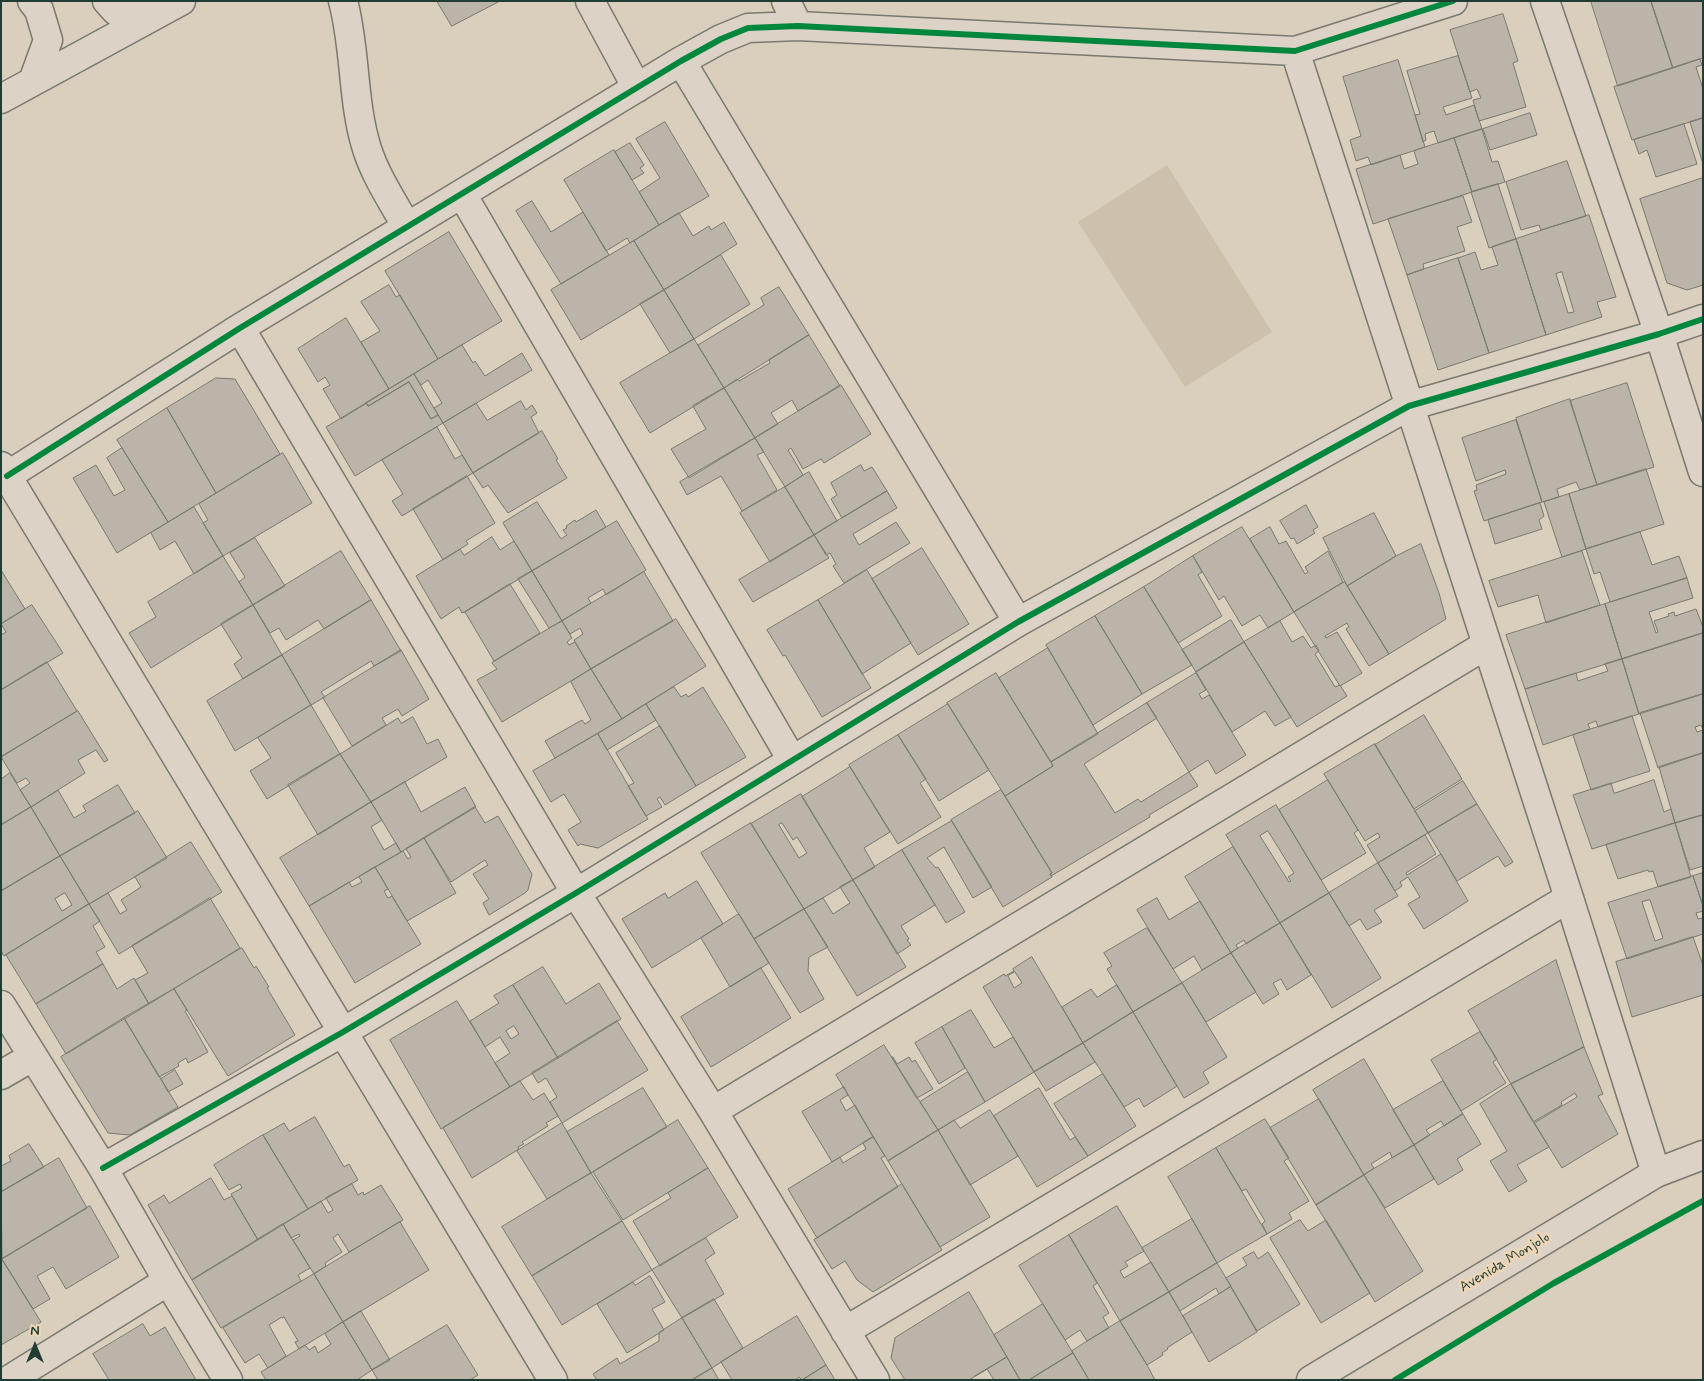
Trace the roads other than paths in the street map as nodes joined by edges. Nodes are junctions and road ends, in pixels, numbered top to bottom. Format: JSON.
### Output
{"nodes":[{"id":1,"x":32,"y":1,"type":"edge"},
{"id":2,"x":107,"y":1,"type":"edge"},
{"id":3,"x":181,"y":1,"type":"edge"},
{"id":4,"x":343,"y":1,"type":"edge"},
{"id":5,"x":786,"y":1,"type":"edge"},
{"id":6,"x":1453,"y":1,"type":"edge"},
{"id":7,"x":1545,"y":1,"type":"edge"},
{"id":8,"x":594,"y":2,"type":"edge"},
{"id":9,"x":154,"y":14,"type":"junction"},
{"id":10,"x":798,"y":26,"type":"junction"},
{"id":11,"x":1296,"y":51,"type":"junction"},
{"id":12,"x":681,"y":61,"type":"junction"},
{"id":13,"x":32,"y":81,"type":"junction"},
{"id":14,"x":637,"y":88,"type":"junction"},
{"id":15,"x":1,"y":99,"type":"edge"},
{"id":16,"x":462,"y":194,"type":"junction"},
{"id":17,"x":407,"y":227,"type":"junction"},
{"id":18,"x":1703,"y":319,"type":"edge"},
{"id":19,"x":240,"y":328,"type":"junction"},
{"id":20,"x":1660,"y":334,"type":"junction"},
{"id":21,"x":1409,"y":406,"type":"junction"},
{"id":22,"x":4,"y":471,"type":"edge"},
{"id":23,"x":1703,"y":472,"type":"edge"},
{"id":24,"x":1018,"y":622,"type":"junction"},
{"id":25,"x":1486,"y":645,"type":"junction"},
{"id":26,"x":792,"y":760,"type":"junction"},
{"id":27,"x":576,"y":893,"type":"junction"},
{"id":28,"x":1569,"y":898,"type":"junction"},
{"id":29,"x":1,"y":1005,"type":"edge"},
{"id":30,"x":343,"y":1032,"type":"junction"},
{"id":31,"x":32,"y":1056,"type":"junction"},
{"id":32,"x":1,"y":1075,"type":"edge"},
{"id":33,"x":713,"y":1110,"type":"junction"},
{"id":34,"x":1703,"y":1155,"type":"edge"},
{"id":35,"x":103,"y":1168,"type":"junction"},
{"id":36,"x":1656,"y":1173,"type":"junction"},
{"id":37,"x":168,"y":1281,"type":"junction"},
{"id":38,"x":845,"y":1331,"type":"junction"},
{"id":39,"x":9,"y":1380,"type":"edge"},
{"id":40,"x":228,"y":1380,"type":"edge"},
{"id":41,"x":553,"y":1380,"type":"edge"},
{"id":42,"x":875,"y":1380,"type":"edge"},
{"id":43,"x":1311,"y":1380,"type":"edge"}],
"edges":[{"from":1,"to":13,"type":"street"},
{"from":2,"to":9,"type":"street"},
{"from":3,"to":9,"type":"street"},
{"from":4,"to":17,"type":"street"},
{"from":5,"to":10,"type":"street"},
{"from":6,"to":11,"type":"street"},
{"from":7,"to":20,"type":"street"},
{"from":8,"to":14,"type":"street"},
{"from":9,"to":13,"type":"street"},
{"from":10,"to":11,"type":"street"},
{"from":10,"to":12,"type":"street"},
{"from":11,"to":21,"type":"street"},
{"from":12,"to":14,"type":"street"},
{"from":12,"to":24,"type":"street"},
{"from":13,"to":15,"type":"street"},
{"from":14,"to":16,"type":"street"},
{"from":16,"to":17,"type":"street"},
{"from":16,"to":26,"type":"street"},
{"from":17,"to":19,"type":"street"},
{"from":18,"to":20,"type":"street"},
{"from":19,"to":22,"type":"street"},
{"from":19,"to":27,"type":"street"},
{"from":20,"to":21,"type":"street"},
{"from":20,"to":23,"type":"street"},
{"from":21,"to":24,"type":"street"},
{"from":21,"to":25,"type":"street"},
{"from":22,"to":30,"type":"street"},
{"from":24,"to":26,"type":"street"},
{"from":25,"to":28,"type":"street"},
{"from":25,"to":33,"type":"street"},
{"from":26,"to":27,"type":"street"},
{"from":27,"to":30,"type":"street"},
{"from":27,"to":33,"type":"street"},
{"from":28,"to":36,"type":"street"},
{"from":28,"to":38,"type":"street"},
{"from":29,"to":31,"type":"street"},
{"from":30,"to":35,"type":"street"},
{"from":30,"to":41,"type":"street"},
{"from":31,"to":32,"type":"street"},
{"from":31,"to":35,"type":"street"},
{"from":33,"to":38,"type":"street"},
{"from":34,"to":36,"type":"street","name":"Avenida Monjolo"},
{"from":35,"to":37,"type":"street"},
{"from":36,"to":43,"type":"street","name":"Avenida Monjolo"},
{"from":37,"to":39,"type":"street"},
{"from":37,"to":40,"type":"street"},
{"from":38,"to":42,"type":"street"}]}
